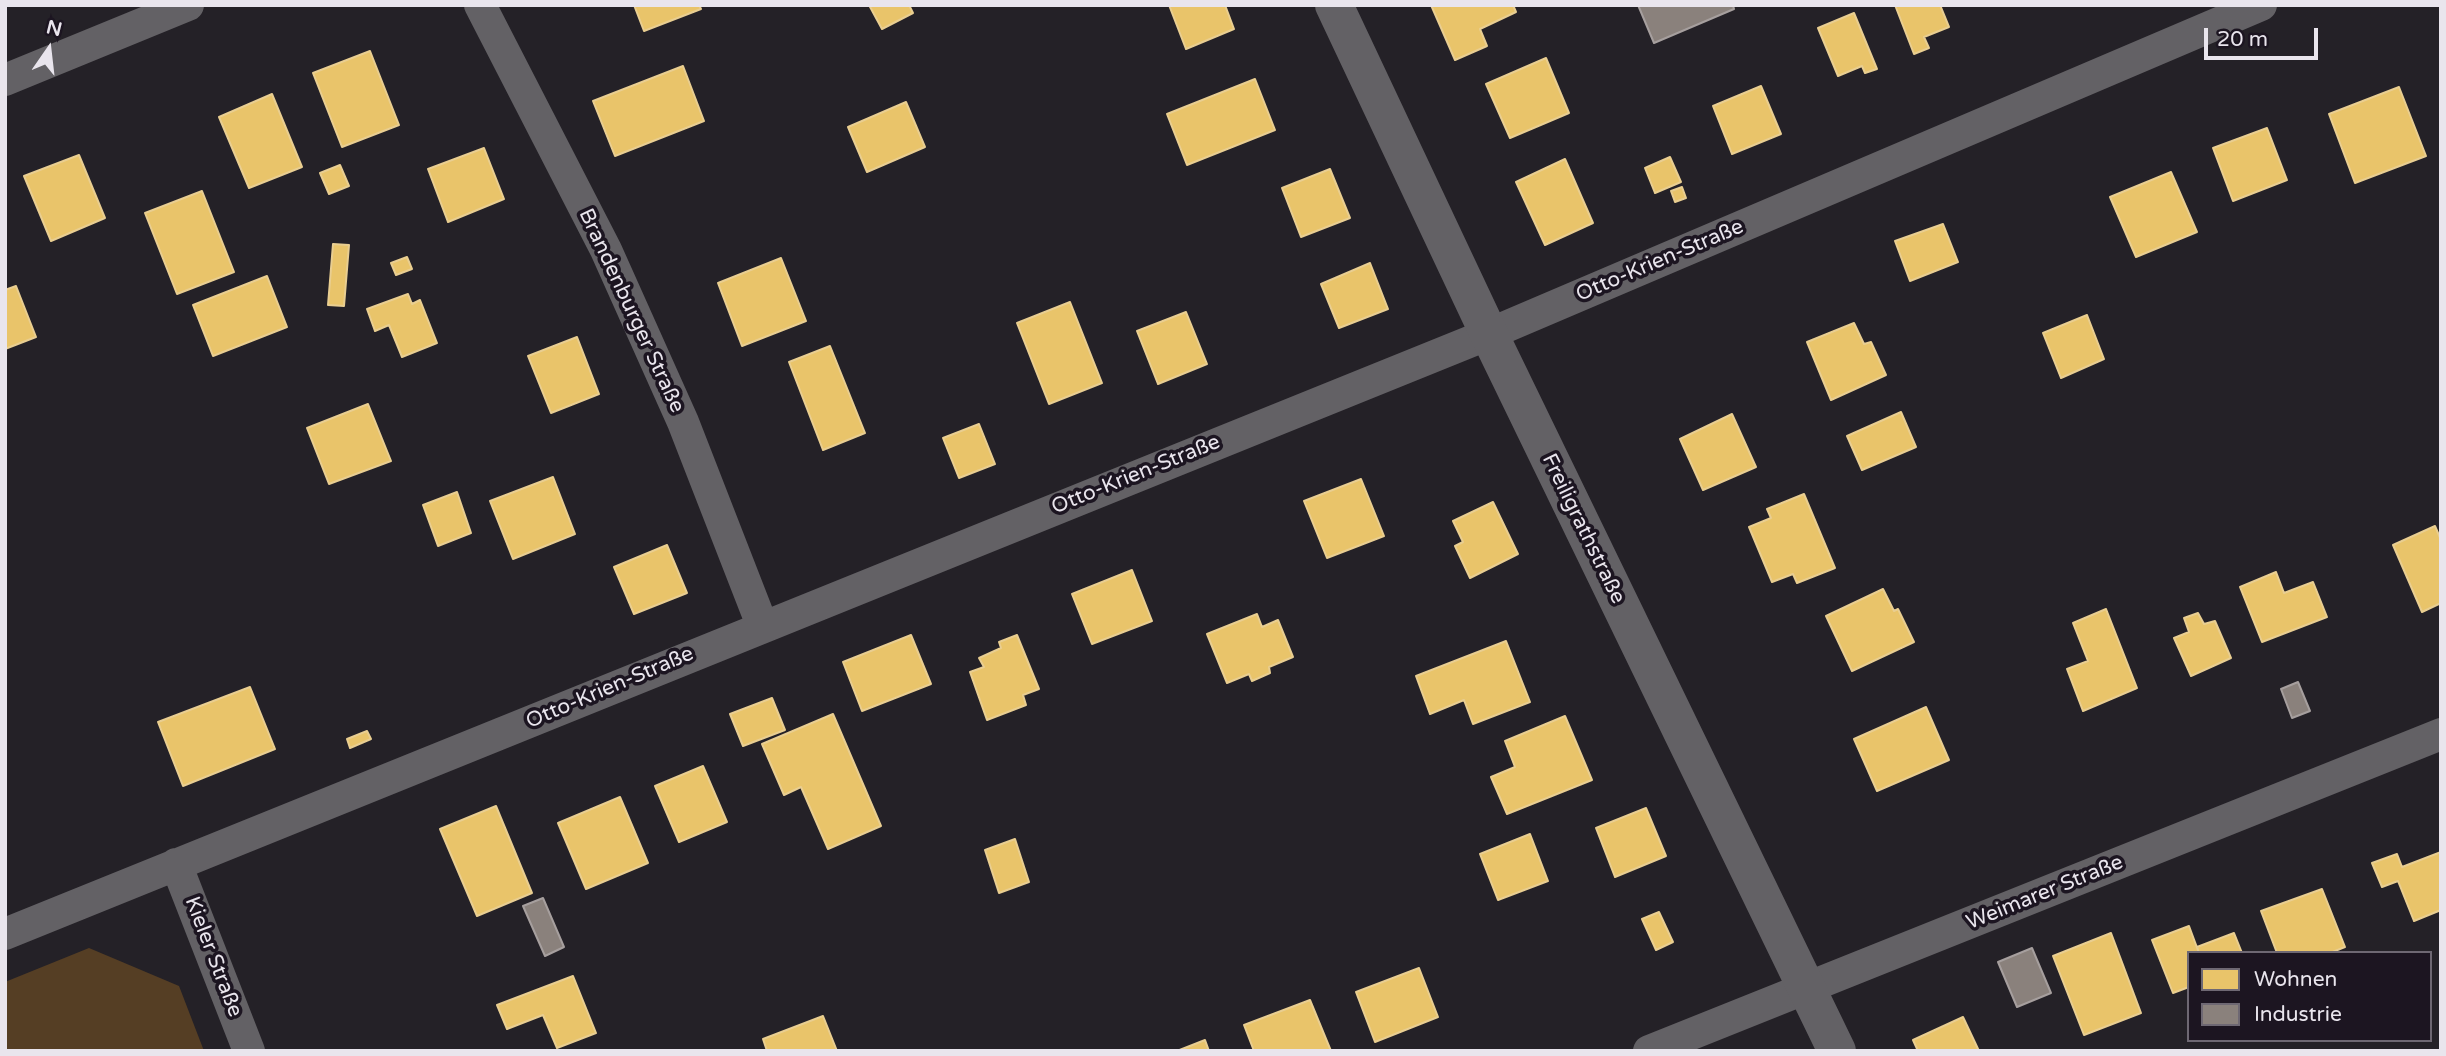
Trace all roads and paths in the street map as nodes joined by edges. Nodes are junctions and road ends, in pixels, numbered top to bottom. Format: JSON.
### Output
{"nodes":[{"id":1,"x":188,"y":5,"type":"edge"},
{"id":2,"x":480,"y":5,"type":"edge"},
{"id":3,"x":1334,"y":5,"type":"edge"},
{"id":4,"x":2261,"y":5,"type":"edge"},
{"id":5,"x":5,"y":80,"type":"edge"},
{"id":6,"x":1489,"y":334,"type":"junction"},
{"id":7,"x":762,"y":625,"type":"junction"},
{"id":8,"x":2441,"y":734,"type":"edge"},
{"id":9,"x":176,"y":864,"type":"junction"},
{"id":10,"x":5,"y":934,"type":"edge"},
{"id":11,"x":1808,"y":989,"type":"junction"},
{"id":12,"x":249,"y":1051,"type":"edge"},
{"id":13,"x":1649,"y":1051,"type":"edge"},
{"id":14,"x":1837,"y":1051,"type":"edge"}],
"edges":[{"from":1,"to":5,"type":"street"},
{"from":2,"to":7,"type":"street","name":"Brandenburger Straße"},
{"from":3,"to":6,"type":"street","name":"Freiligrathstraße"},
{"from":4,"to":6,"type":"street","name":"Otto-Krien-Straße"},
{"from":6,"to":7,"type":"street","name":"Otto-Krien-Straße"},
{"from":6,"to":11,"type":"street","name":"Freiligrathstraße"},
{"from":7,"to":9,"type":"street","name":"Otto-Krien-Straße"},
{"from":8,"to":11,"type":"street","name":"Weimarer Straße"},
{"from":9,"to":10,"type":"street","name":"Otto-Krien-Straße"},
{"from":9,"to":12,"type":"street","name":"Kieler Straße"},
{"from":11,"to":13,"type":"street","name":"Weimarer Straße"},
{"from":11,"to":14,"type":"street","name":"Freiligrathstraße"}]}
